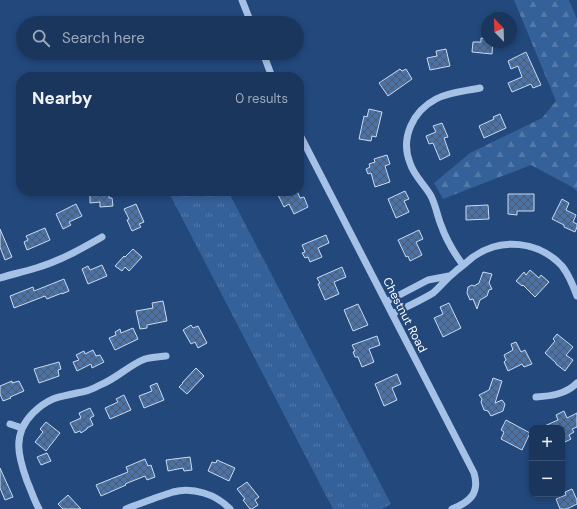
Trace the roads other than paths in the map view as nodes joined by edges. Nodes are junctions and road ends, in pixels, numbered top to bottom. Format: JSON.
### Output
{"nodes":[{"id":1,"x":242,"y":0,"type":"edge"},
{"id":2,"x":248,"y":16,"type":"edge"},
{"id":3,"x":266,"y":60,"type":"edge"},
{"id":4,"x":270,"y":72,"type":"edge"},
{"id":5,"x":480,"y":88,"type":"dead end"},
{"id":6,"x":304,"y":143,"type":"edge"},
{"id":7,"x":102,"y":237,"type":"dead end"},
{"id":8,"x":463,"y":265,"type":"junction"},
{"id":9,"x":450,"y":276,"type":"junction"},
{"id":10,"x":0,"y":278,"type":"edge"},
{"id":11,"x":577,"y":296,"type":"edge"},
{"id":12,"x":386,"y":302,"type":"junction"},
{"id":13,"x":392,"y":314,"type":"junction"},
{"id":14,"x":166,"y":356,"type":"dead end"},
{"id":15,"x":577,"y":383,"type":"edge"},
{"id":16,"x":536,"y":397,"type":"dead end"},
{"id":17,"x":10,"y":424,"type":"dead end"},
{"id":18,"x":22,"y":428,"type":"junction"},
{"id":19,"x":39,"y":509,"type":"edge"},
{"id":20,"x":126,"y":509,"type":"edge"},
{"id":21,"x":230,"y":509,"type":"edge"},
{"id":22,"x":452,"y":509,"type":"edge"}],
"edges":[{"from":1,"to":2,"type":"street"},
{"from":3,"to":4,"type":"street"},
{"from":5,"to":8,"type":"street"},
{"from":6,"to":12,"type":"street","name":"Chestnut Road"},
{"from":7,"to":10,"type":"street"},
{"from":8,"to":9,"type":"street"},
{"from":8,"to":11,"type":"street"},
{"from":9,"to":12,"type":"street"},
{"from":9,"to":13,"type":"street"},
{"from":12,"to":13,"type":"street","name":"Chestnut Road"},
{"from":13,"to":22,"type":"street","name":"Chestnut Road"},
{"from":14,"to":18,"type":"street"},
{"from":15,"to":16,"type":"street"},
{"from":17,"to":18,"type":"street"},
{"from":18,"to":19,"type":"street"},
{"from":20,"to":21,"type":"street"}]}
